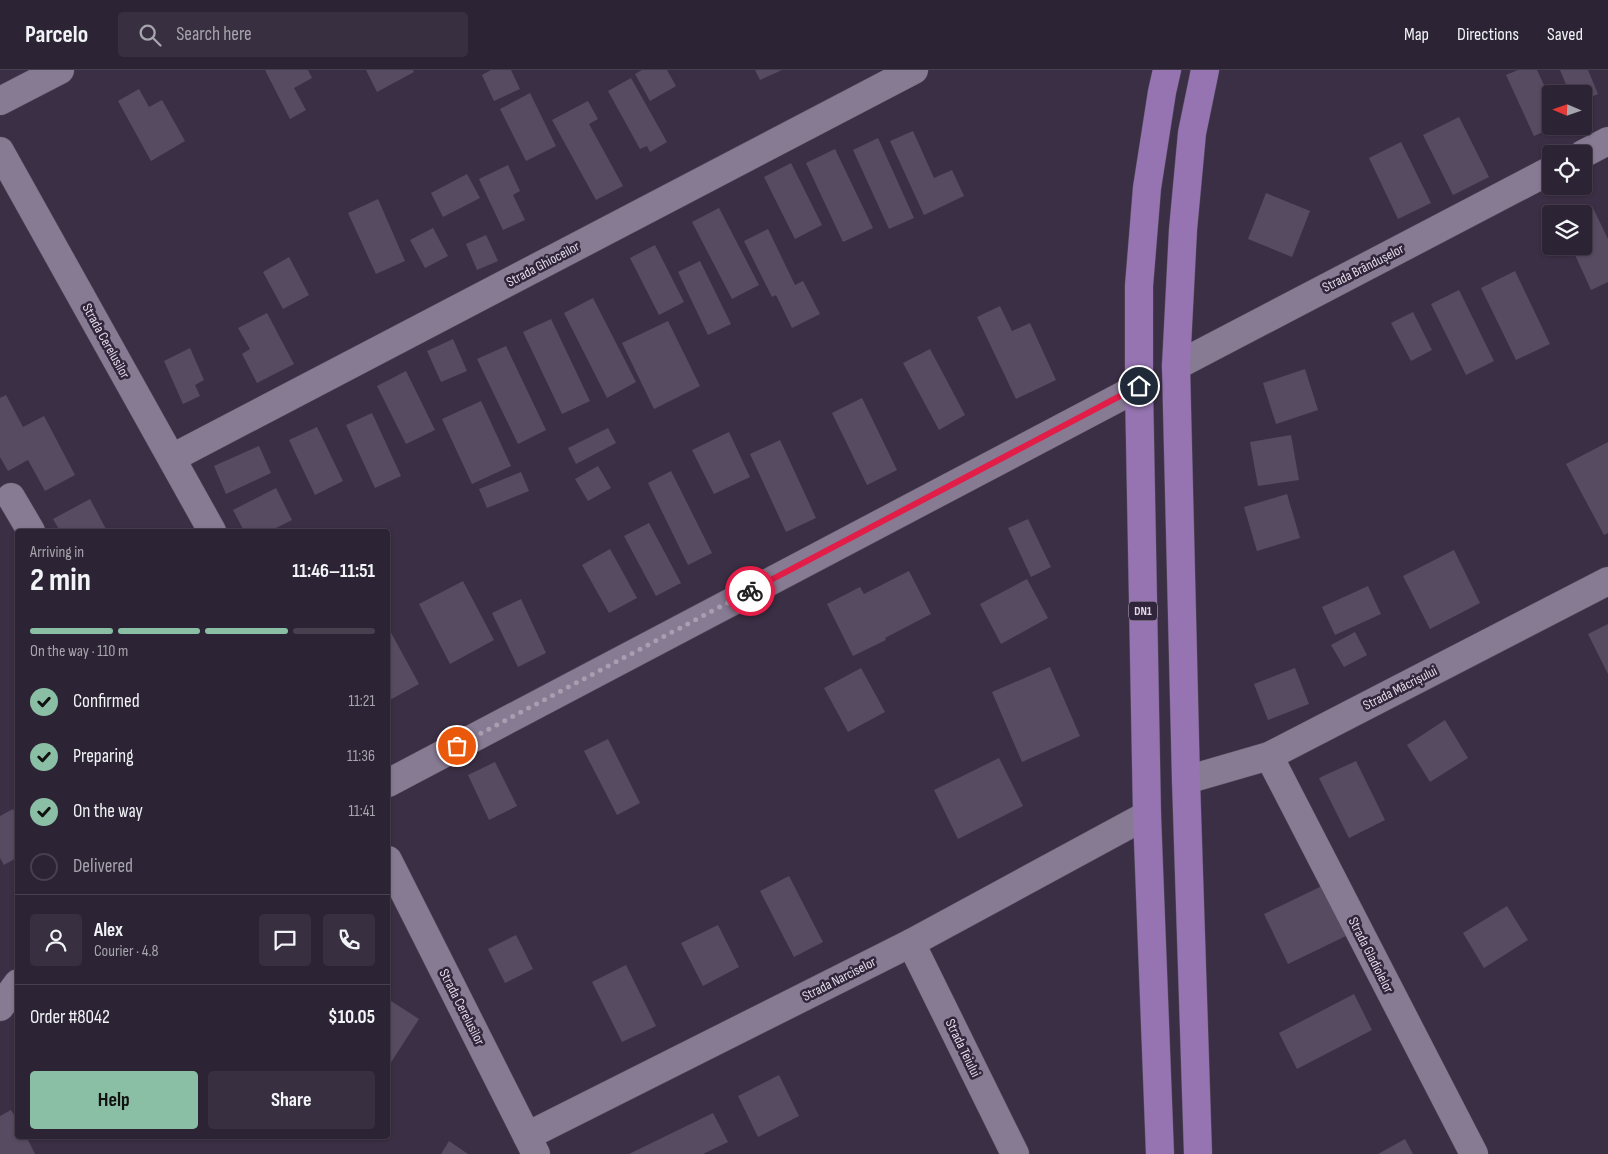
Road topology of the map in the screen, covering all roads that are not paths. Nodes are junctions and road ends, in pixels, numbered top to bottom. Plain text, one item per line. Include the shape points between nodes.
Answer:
1 (60, 70) edge
2 (914, 70) edge
3 (1167, 70) edge
4 (1205, 70) edge
5 (0, 101) edge
6 (1608, 141) edge
7 (1592, 149) edge
8 (0, 151) edge
9 (1542, 175) edge
10 (1176, 366) junction
11 (1139, 386) junction
12 (172, 458) junction
13 (11, 497) dead end
14 (30, 529) edge
15 (211, 529) edge
16 (1608, 581) edge
17 (1269, 756) junction
18 (1186, 780) junction
19 (390, 782) edge
20 (1147, 815) junction
21 (390, 864) edge
22 (911, 943) junction
23 (15, 987) edge
24 (0, 1007) edge
25 (532, 1145) edge
26 (1015, 1154) edge
27 (1160, 1154) edge
28 (1198, 1154) edge
29 (1474, 1154) edge

1 - 5 street
2 - 12 street, Strada Ghioceilor
3 - 11 highway, DN1 via 1146,208 1139,286
4 - 10 highway via 1192,133 1184,210
6 - 7 street
8 - 12 street, Strada Cerelusilor
9 - 10 street, Strada Brândușelor
10 - 18 highway
11 - 19 street
11 - 20 highway, DN1
12 - 15 street, Strada Cerelusilor
13 - 14 street
16 - 17 street, Strada Măcrișului
17 - 18 street, Strada Măcrișului
17 - 29 street, Strada Gladiolelor
18 - 28 highway
20 - 22 street, Strada Narciselor
20 - 27 highway, DN1
21 - 25 street, Strada Cerelusilor
22 - 25 street, Strada Narciselor
22 - 26 street, Strada Teiului
23 - 24 street

